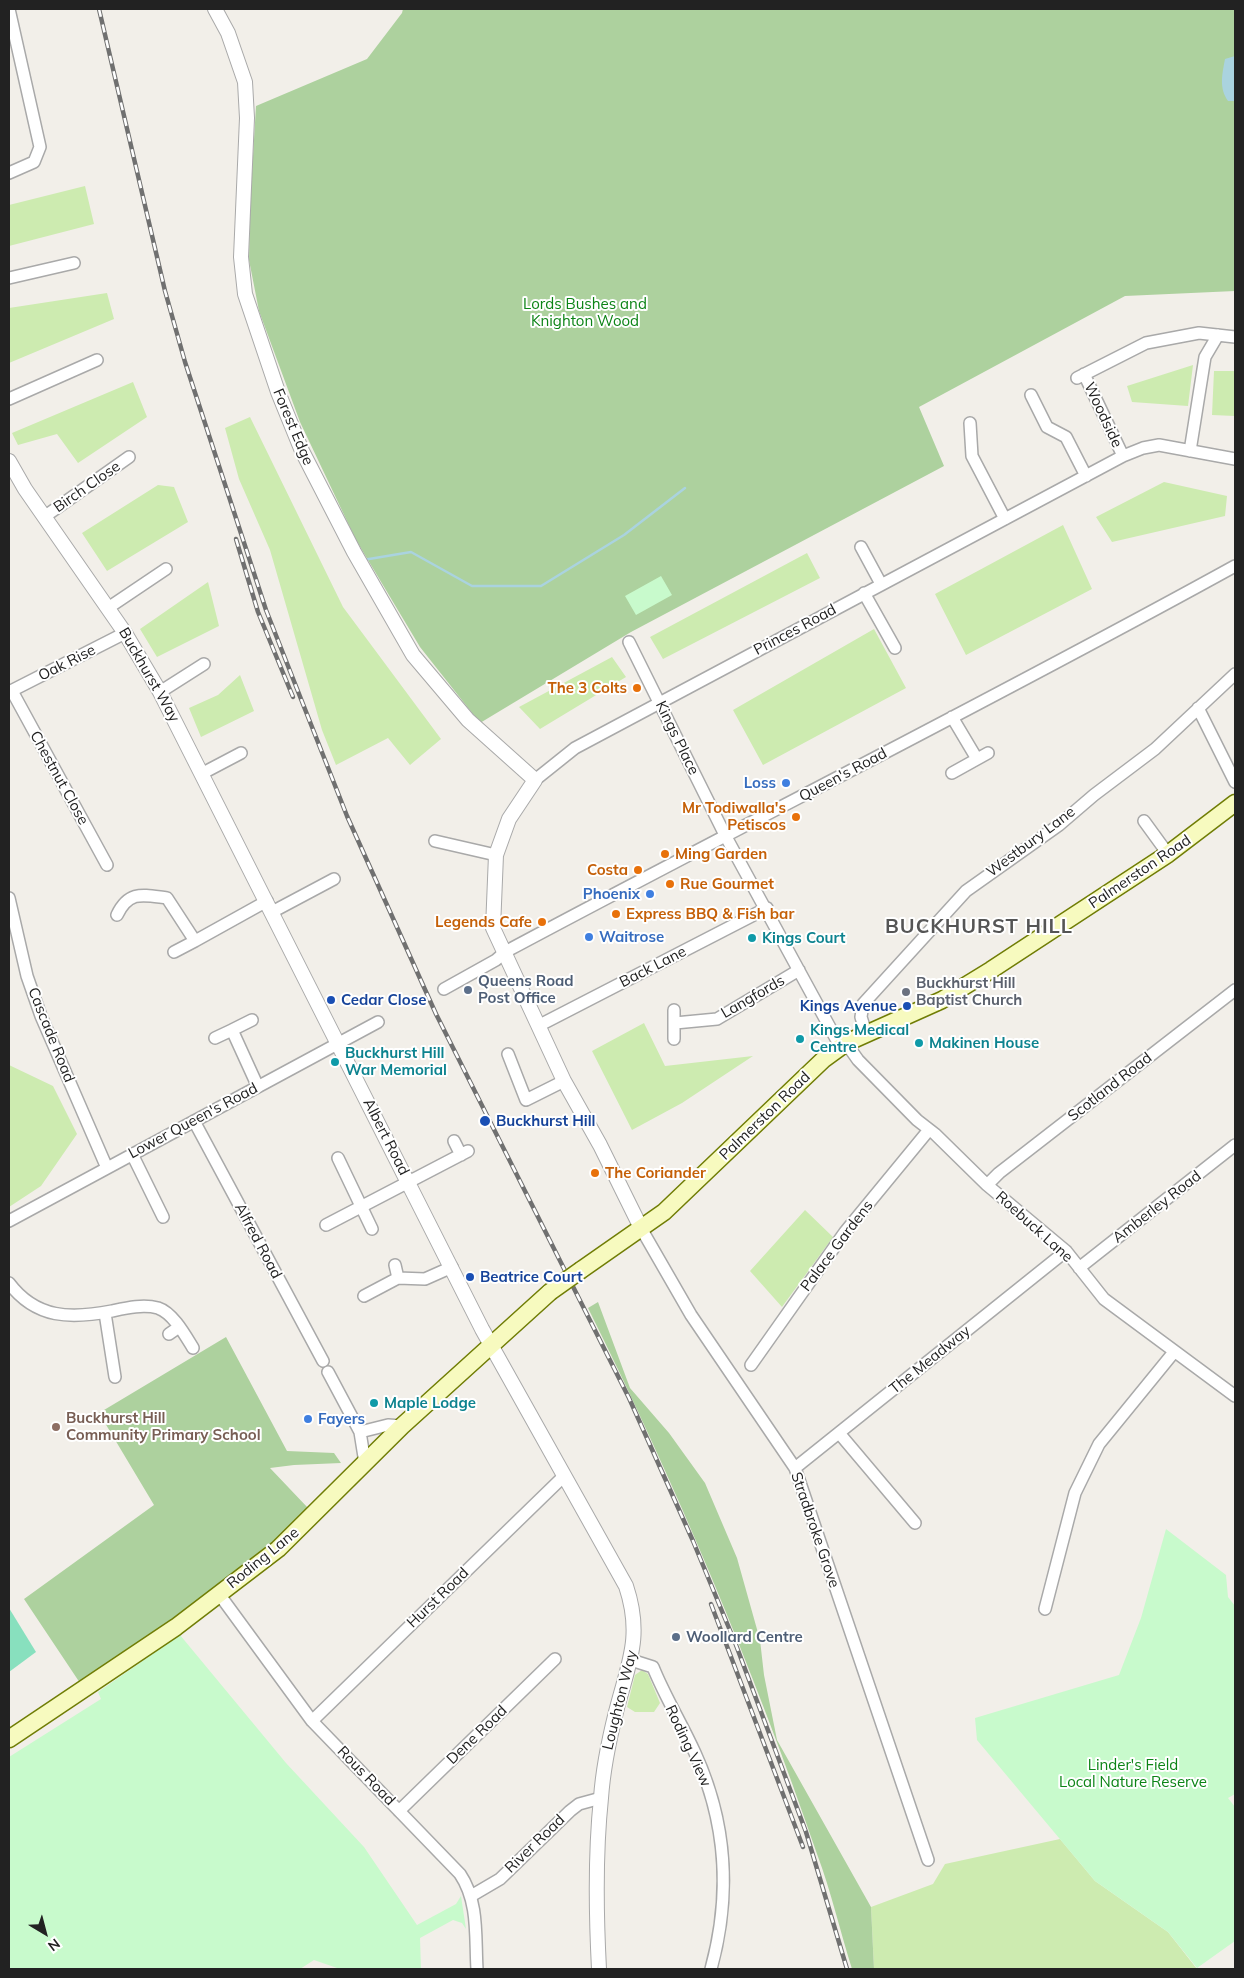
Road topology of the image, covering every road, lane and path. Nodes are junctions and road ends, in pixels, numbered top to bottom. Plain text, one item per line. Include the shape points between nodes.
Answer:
1 (9, 9) edge
2 (215, 9) edge
3 (9, 174) edge
4 (74, 263) dead end
5 (9, 278) edge
6 (1218, 335) junction
7 (1235, 336) edge
8 (97, 360) dead end
9 (1031, 395) dead end
10 (9, 399) edge
11 (970, 423) dead end
12 (1190, 451) junction
13 (1123, 456) junction
14 (129, 457) dead end
15 (1235, 459) edge
16 (9, 461) edge
17 (1086, 476) junction
18 (44, 517) junction
19 (1005, 519) junction
20 (861, 547) dead end
21 (1235, 566) edge
22 (166, 569) dead end
23 (881, 584) junction
24 (864, 593) junction
25 (108, 608) junction
26 (125, 633) junction
27 (629, 642) dead end
28 (895, 648) dead end
29 (204, 664) dead end
30 (1235, 674) edge
31 (10, 692) edge
32 (160, 692) junction
33 (660, 702) junction
34 (1198, 708) junction
35 (952, 717) junction
36 (241, 753) dead end
37 (988, 753) dead end
38 (978, 759) junction
39 (203, 773) junction
40 (952, 773) dead end
41 (535, 780) junction
42 (1235, 782) edge
43 (1235, 803) edge
44 (1144, 821) dead end
45 (725, 835) junction
46 (436, 841) dead end
47 (1168, 854) junction
48 (496, 855) junction
49 (107, 865) dead end
50 (334, 878) dead end
51 (9, 898) edge
52 (270, 906) junction
53 (767, 908) junction
54 (117, 915) dead end
55 (195, 941) junction
56 (174, 952) dead end
57 (505, 952) junction
58 (799, 970) junction
59 (448, 987) dead end
60 (1235, 990) edge
61 (674, 1010) dead end
62 (252, 1020) dead end
63 (378, 1022) dead end
64 (675, 1022) junction
65 (538, 1026) junction
66 (232, 1030) junction
67 (866, 1033) junction
68 (215, 1038) dead end
69 (674, 1039) dead end
70 (339, 1043) junction
71 (843, 1045) junction
72 (508, 1054) dead end
73 (564, 1080) junction
74 (258, 1086) junction
75 (194, 1121) junction
76 (928, 1131) junction
77 (454, 1141) dead end
78 (1235, 1145) edge
79 (132, 1154) junction
80 (338, 1158) dead end
81 (107, 1168) junction
82 (409, 1182) junction
83 (987, 1185) junction
84 (363, 1206) junction
85 (163, 1217) dead end
86 (9, 1220) edge
87 (326, 1225) dead end
88 (372, 1229) dead end
89 (642, 1230) junction
90 (1066, 1251) junction
91 (395, 1265) dead end
92 (452, 1267) junction
93 (1079, 1268) junction
94 (398, 1278) junction
95 (9, 1283) edge
96 (364, 1296) dead end
97 (105, 1313) junction
98 (179, 1327) junction
99 (169, 1334) dead end
100 (492, 1346) junction
101 (193, 1348) dead end
102 (1174, 1352) junction
103 (323, 1361) dead end
104 (751, 1365) dead end
105 (328, 1372) dead end
106 (115, 1377) dead end
107 (1235, 1396) edge
108 (402, 1426) junction
109 (360, 1432) junction
110 (839, 1433) junction
111 (365, 1463) junction
112 (795, 1468) junction
113 (564, 1476) junction
114 (915, 1523) dead end
115 (219, 1594) junction
116 (1045, 1609) dead end
117 (554, 1659) dead end
118 (631, 1660) junction
119 (312, 1721) junction
120 (9, 1739) edge
121 (601, 1798) junction
122 (399, 1811) junction
123 (928, 1860) dead end
124 (472, 1896) junction
125 (477, 1969) edge
126 (599, 1969) edge
127 (711, 1969) edge

1 - 3 street via 40,147 34,162
2 - 41 street, Forest Edge via 228,33 245,82 247,118 240,257 246,294 262,349 302,451 354,552 413,655 468,720
4 - 5 street
6 - 7 street, Woodside
6 - 12 street via 1205,357
6 - 13 street, Woodside via 1198,333 1146,343 1080,376
8 - 10 street
9 - 17 street via 1048,427 1066,437
11 - 19 street via 972,456
12 - 13 street, Princes Road via 1159,445
12 - 15 street, Princes Road
13 - 17 street, Princes Road
14 - 18 street, Birch Close
16 - 18 street, Buckhurst Way
17 - 19 street, Princes Road
18 - 25 street, Buckhurst Way
19 - 23 street, Princes Road
20 - 23 street
21 - 35 street, Queen's Road
22 - 25 street
23 - 24 street, Princes Road
24 - 28 street
24 - 33 street, Princes Road
25 - 26 street, Buckhurst Way
26 - 31 street, Oak Rise
26 - 32 street, Buckhurst Way
27 - 33 street, Kings Place
29 - 32 street
30 - 34 street, Westbury Lane
31 - 49 street, Chestnut Close
32 - 39 street, Buckhurst Way
33 - 41 street, Princes Road via 575,748
33 - 45 street, Kings Place
34 - 42 street
34 - 67 street, Westbury Lane via 1155,749 1059,826 966,891 863,1004 861,1017
35 - 38 street
35 - 45 street, Queen's Road
36 - 39 street
37 - 38 street
38 - 40 street
39 - 52 street, Buckhurst Way
41 - 48 street, Princes Road via 509,819
43 - 47 main road, Palmerston Road
44 - 47 street
45 - 53 street
45 - 57 street, Queen's Road
46 - 48 street
47 - 67 main road, Palmerston Road via 942,1000
48 - 57 street, Princes Road via 493,928
50 - 52 street
51 - 81 street, Cascade Road via 40,1016
52 - 55 street
52 - 70 street, Albert Road
53 - 58 street
53 - 65 street, Back Lane
54 - 55 street via 123,902 137,895 167,898
55 - 56 street
57 - 59 street, Queen's Road
57 - 65 street, Princes Road
58 - 64 street, Langfords via 717,1019
58 - 71 street
60 - 83 street, Scotland Road
61 - 64 street
62 - 66 street
63 - 70 street, Lower Queen's Road
64 - 69 street
65 - 73 street, Princes Road
66 - 68 street
66 - 74 street
67 - 71 main road, Palmerston Road
70 - 74 street, Lower Queen's Road
70 - 82 street, Albert Road
71 - 76 street, Roebuck Lane
71 - 89 main road, Palmerston Road via 824,1059
72 - 73 street via 526,1100
73 - 89 street, Princes Road
74 - 75 street, Lower Queen's Road
75 - 79 street, Lower Queen's Road
75 - 103 street, Alfred Road
76 - 83 street, Roebuck Lane via 935,1134
76 - 104 street, Palace Gardens via 846,1232
77 - 82 street via 464,1153
78 - 93 street, Amberley Road
79 - 81 street, Lower Queen's Road
79 - 85 street
80 - 84 street
81 - 86 street, Lower Queen's Road
82 - 84 street
82 - 92 street, Albert Road
83 - 90 street, Roebuck Lane
84 - 87 street
84 - 88 street
89 - 100 main road, Palmerston Road, bridge via 550,1292
89 - 112 street, Stradbroke Grove via 691,1315
90 - 93 street, Roebuck Lane
90 - 110 street, The Meadway
91 - 94 street
92 - 94 street via 426,1279
92 - 100 street, Albert Road
93 - 102 street, Roebuck Lane via 1104,1299
94 - 96 street
95 - 97 street via 20,1297 45,1312 78,1317
97 - 98 street via 133,1307 159,1308
97 - 106 street
98 - 99 street
98 - 101 street
100 - 108 main road, Roding Lane
100 - 113 street, Loughton Way
102 - 107 street, Roebuck Lane
102 - 116 street via 1099,1444 1075,1493
105 - 109 street
108 - 109 street
108 - 111 main road, Roding Lane
109 - 111 street
110 - 112 street, The Meadway
110 - 114 street
111 - 115 main road, Roding Lane via 278,1549
112 - 123 street, Stradbroke Grove
113 - 118 street, Loughton Way via 626,1586 634,1609 635,1640
113 - 119 street, Hurst Road
115 - 119 street, Rous Road
115 - 120 main road, Roding Lane via 145,1649
117 - 122 street, Dene Road
118 - 121 street, Loughton Way via 611,1735
118 - 127 street, Roding View via 653,1667 694,1752 715,1811 725,1879 720,1931
119 - 122 street, Rous Road
121 - 124 street, River Road via 570,1810 500,1878
121 - 126 street, Loughton Way via 595,1894
122 - 124 street, Rous Road via 460,1874
124 - 125 street, Rous Road

